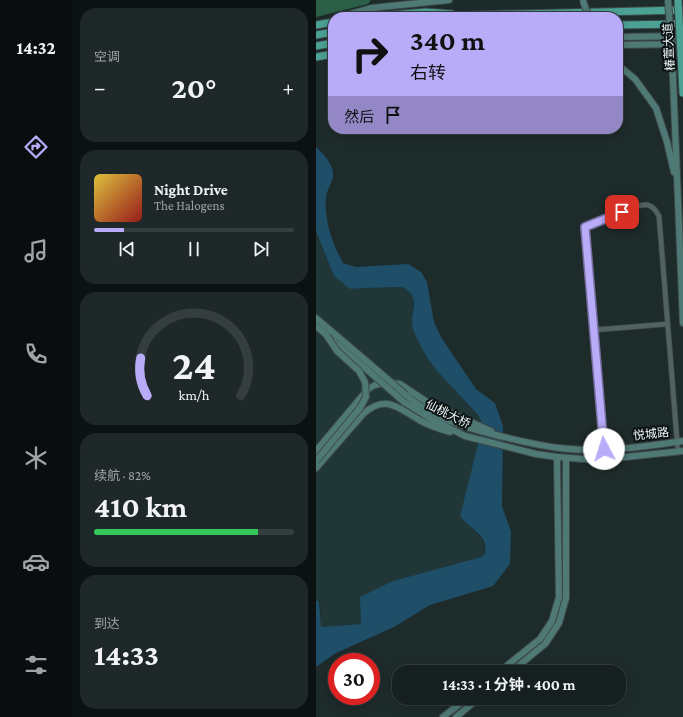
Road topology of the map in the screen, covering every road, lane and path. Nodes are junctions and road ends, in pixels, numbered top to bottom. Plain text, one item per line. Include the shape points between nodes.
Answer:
1 (449, 0) edge
2 (583, 0) edge
3 (668, 0) edge
4 (678, 0) edge
5 (683, 10) edge
6 (358, 12) edge
7 (587, 12) edge
8 (599, 12) edge
9 (328, 20) edge
10 (328, 23) edge
11 (316, 24) edge
12 (683, 24) edge
13 (623, 25) edge
14 (328, 33) edge
15 (316, 35) edge
16 (683, 36) edge
17 (623, 37) edge
18 (328, 44) edge
19 (623, 44) edge
20 (683, 44) edge
21 (316, 46) edge
22 (328, 55) edge
23 (316, 58) edge
24 (623, 69) edge
25 (683, 93) edge
26 (677, 187) junction
27 (316, 318) edge
28 (683, 323) edge
29 (667, 324) junction
30 (316, 326) edge
31 (594, 330) junction
32 (327, 336) junction
33 (465, 436) junction
34 (509, 438) junction
35 (680, 442) edge
36 (604, 449) junction
37 (597, 450) joint
38 (316, 451) edge
39 (680, 452) edge
40 (557, 457) junction
41 (566, 458) junction
42 (597, 460) joint
43 (316, 461) edge
44 (316, 468) edge
45 (508, 665) edge
46 (520, 665) edge
47 (458, 705) edge
48 (471, 705) edge
49 (443, 717) edge
50 (456, 717) edge

1 - 6 main road via 372,8
2 - 7 main road, bridge
3 - 26 main road, bridge
4 - 25 highway, 椿萱大道, bridge
5 - 8 highway
9 - 11 main road
10 - 11 highway
12 - 13 highway
14 - 15 highway
16 - 17 main road
18 - 21 highway
19 - 20 main road
22 - 23 highway
24 - 26 main road via 635,79 656,108
26 - 28 main road
27 - 34 main road, 仙桃大桥, bridge via 412,400 434,414 468,428
29 - 31 street
29 - 31 street via 659,216 652,207 640,205 585,227
29 - 35 street
30 - 32 main road, 仙桃大桥
31 - 36 street
32 - 33 main road, 仙桃大桥, bridge via 404,402 431,420
32 - 43 main road, bridge via 337,351 359,371 365,382 366,396 360,408
33 - 40 main road, 仙桃大桥
33 - 44 main road via 435,428 396,405 379,405 371,407 363,414
34 - 37 main road, 仙桃大桥 via 537,445
34 - 38 main road, bridge via 430,404 400,384 387,382 368,389
35 - 36 main road, 悦城路
35 - 39 street
36 - 37 main road, 悦城路
39 - 42 main road, 悦城路
40 - 41 main road, 仙桃大桥
40 - 45 main road via 559,597 552,621 540,639
41 - 42 main road, 仙桃大桥
41 - 46 main road via 566,598 559,623 545,644
47 - 49 main road
48 - 50 main road

